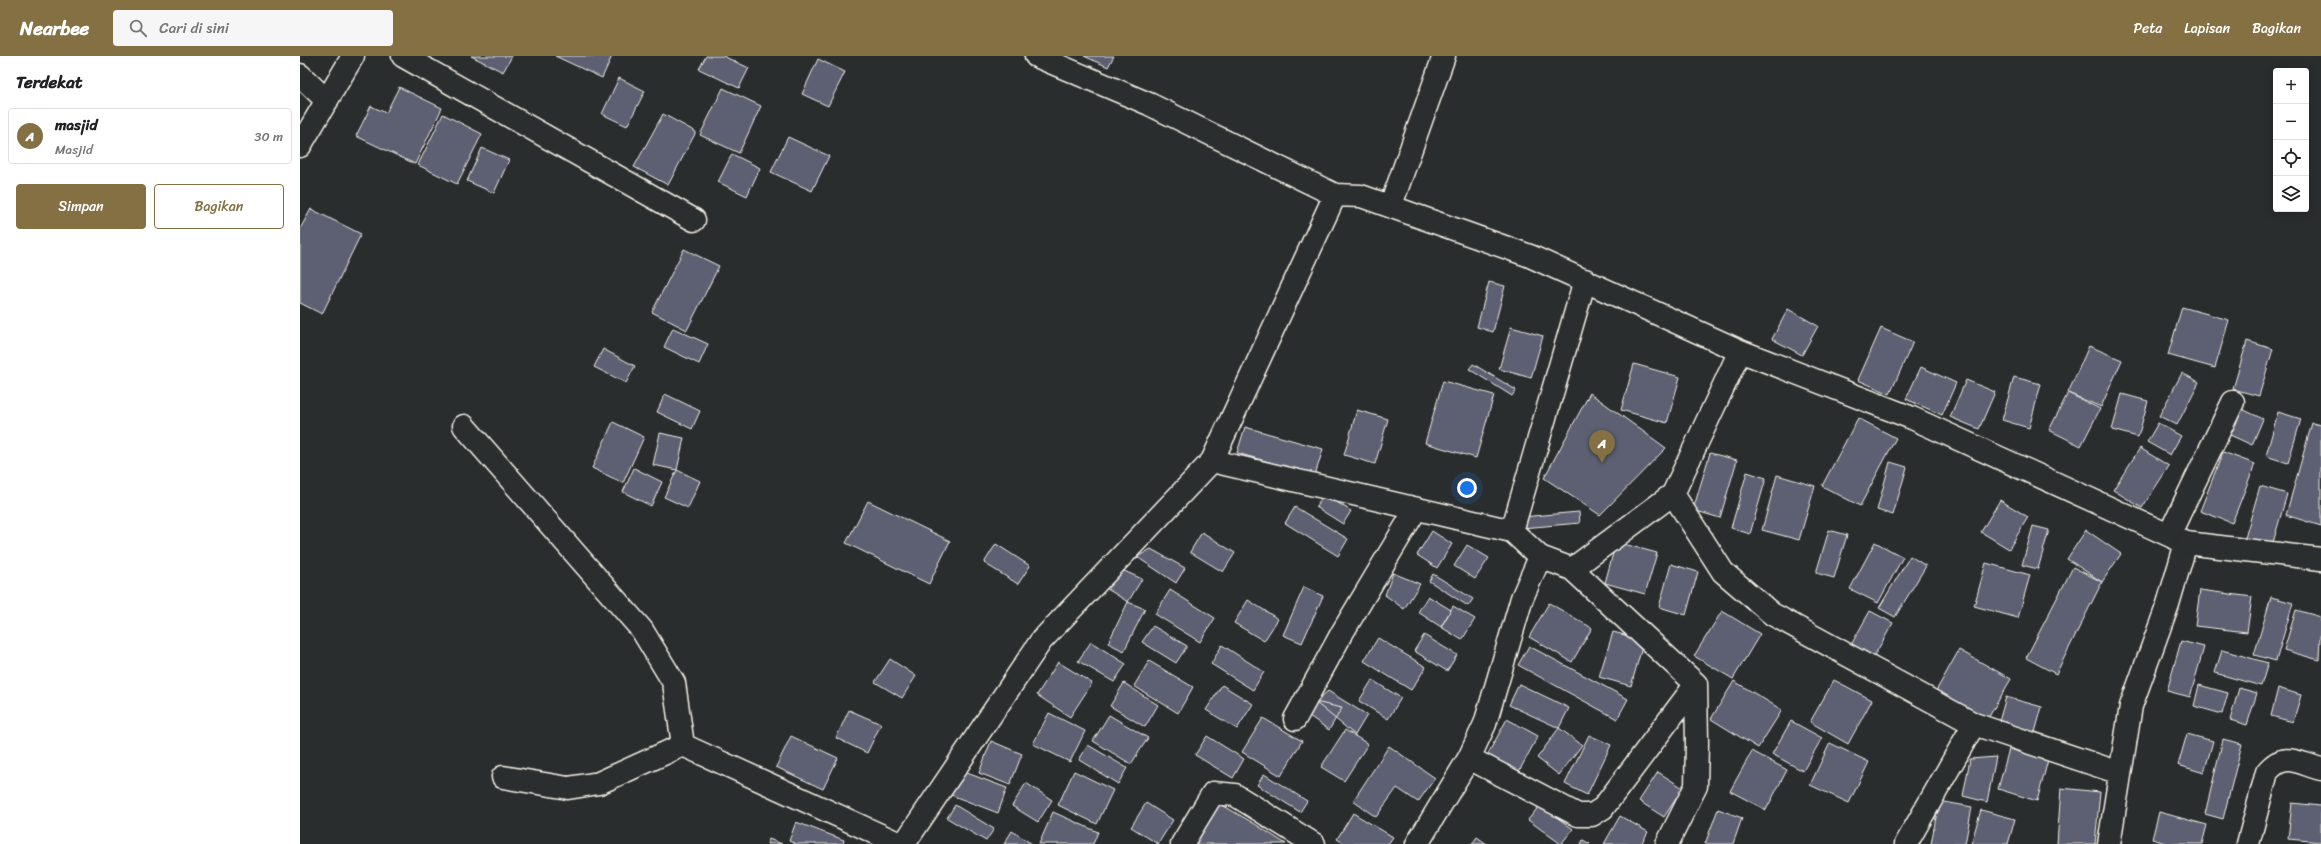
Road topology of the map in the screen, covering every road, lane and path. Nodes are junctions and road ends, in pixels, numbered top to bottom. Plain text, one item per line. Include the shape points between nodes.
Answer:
1 (353, 56) edge
2 (403, 56) edge
3 (1036, 56) edge
4 (1444, 56) edge
5 (300, 75) edge
6 (328, 101) junction
7 (300, 146) edge
8 (1335, 195) junction
9 (1391, 205) junction
10 (694, 220) dead end
11 (1585, 280) junction
12 (1740, 351) junction
13 (2233, 402) dead end
14 (464, 426) dead end
15 (1212, 461) junction
16 (1673, 494) junction
17 (1416, 509) junction
18 (1512, 531) junction
19 (2178, 539) junction
20 (1540, 557) junction
21 (2321, 559) edge
22 (1572, 569) junction
23 (1696, 684) junction
24 (1295, 719) dead end
25 (1974, 724) junction
26 (683, 745) junction
27 (1469, 758) junction
28 (2321, 769) edge
29 (2120, 773) junction
30 (503, 777) dead end
31 (900, 844) edge
32 (904, 844) edge
33 (1182, 844) edge
34 (1314, 844) edge
35 (1417, 844) edge
36 (1667, 844) edge
37 (1906, 844) edge
38 (2109, 844) edge
39 (2248, 844) edge

1 - 6 street
2 - 10 street
3 - 8 street via 1149,104
4 - 9 street
5 - 6 street
6 - 7 street
8 - 9 street via 1361,196
8 - 15 street
9 - 11 street via 1530,256
11 - 12 street
11 - 18 street
12 - 16 street
12 - 19 street via 1912,418
13 - 19 street
14 - 26 street via 642,630 674,683
15 - 17 street
15 - 32 street via 1042,641
16 - 22 street
16 - 25 street via 1722,572 1772,614
17 - 18 street
17 - 24 street via 1342,633
18 - 20 street
19 - 21 street
19 - 29 street via 2168,604 2131,706
20 - 22 street
20 - 27 street via 1522,598 1485,724
22 - 23 street
23 - 27 street via 1603,808 1592,815 1578,815
23 - 36 street via 1696,786
25 - 29 street
25 - 37 street
26 - 30 street via 600,783 568,788
26 - 31 street
27 - 35 street
28 - 39 street via 2286,759 2273,765 2267,772
29 - 38 street
33 - 34 street via 1213,793 1224,793 1235,795

